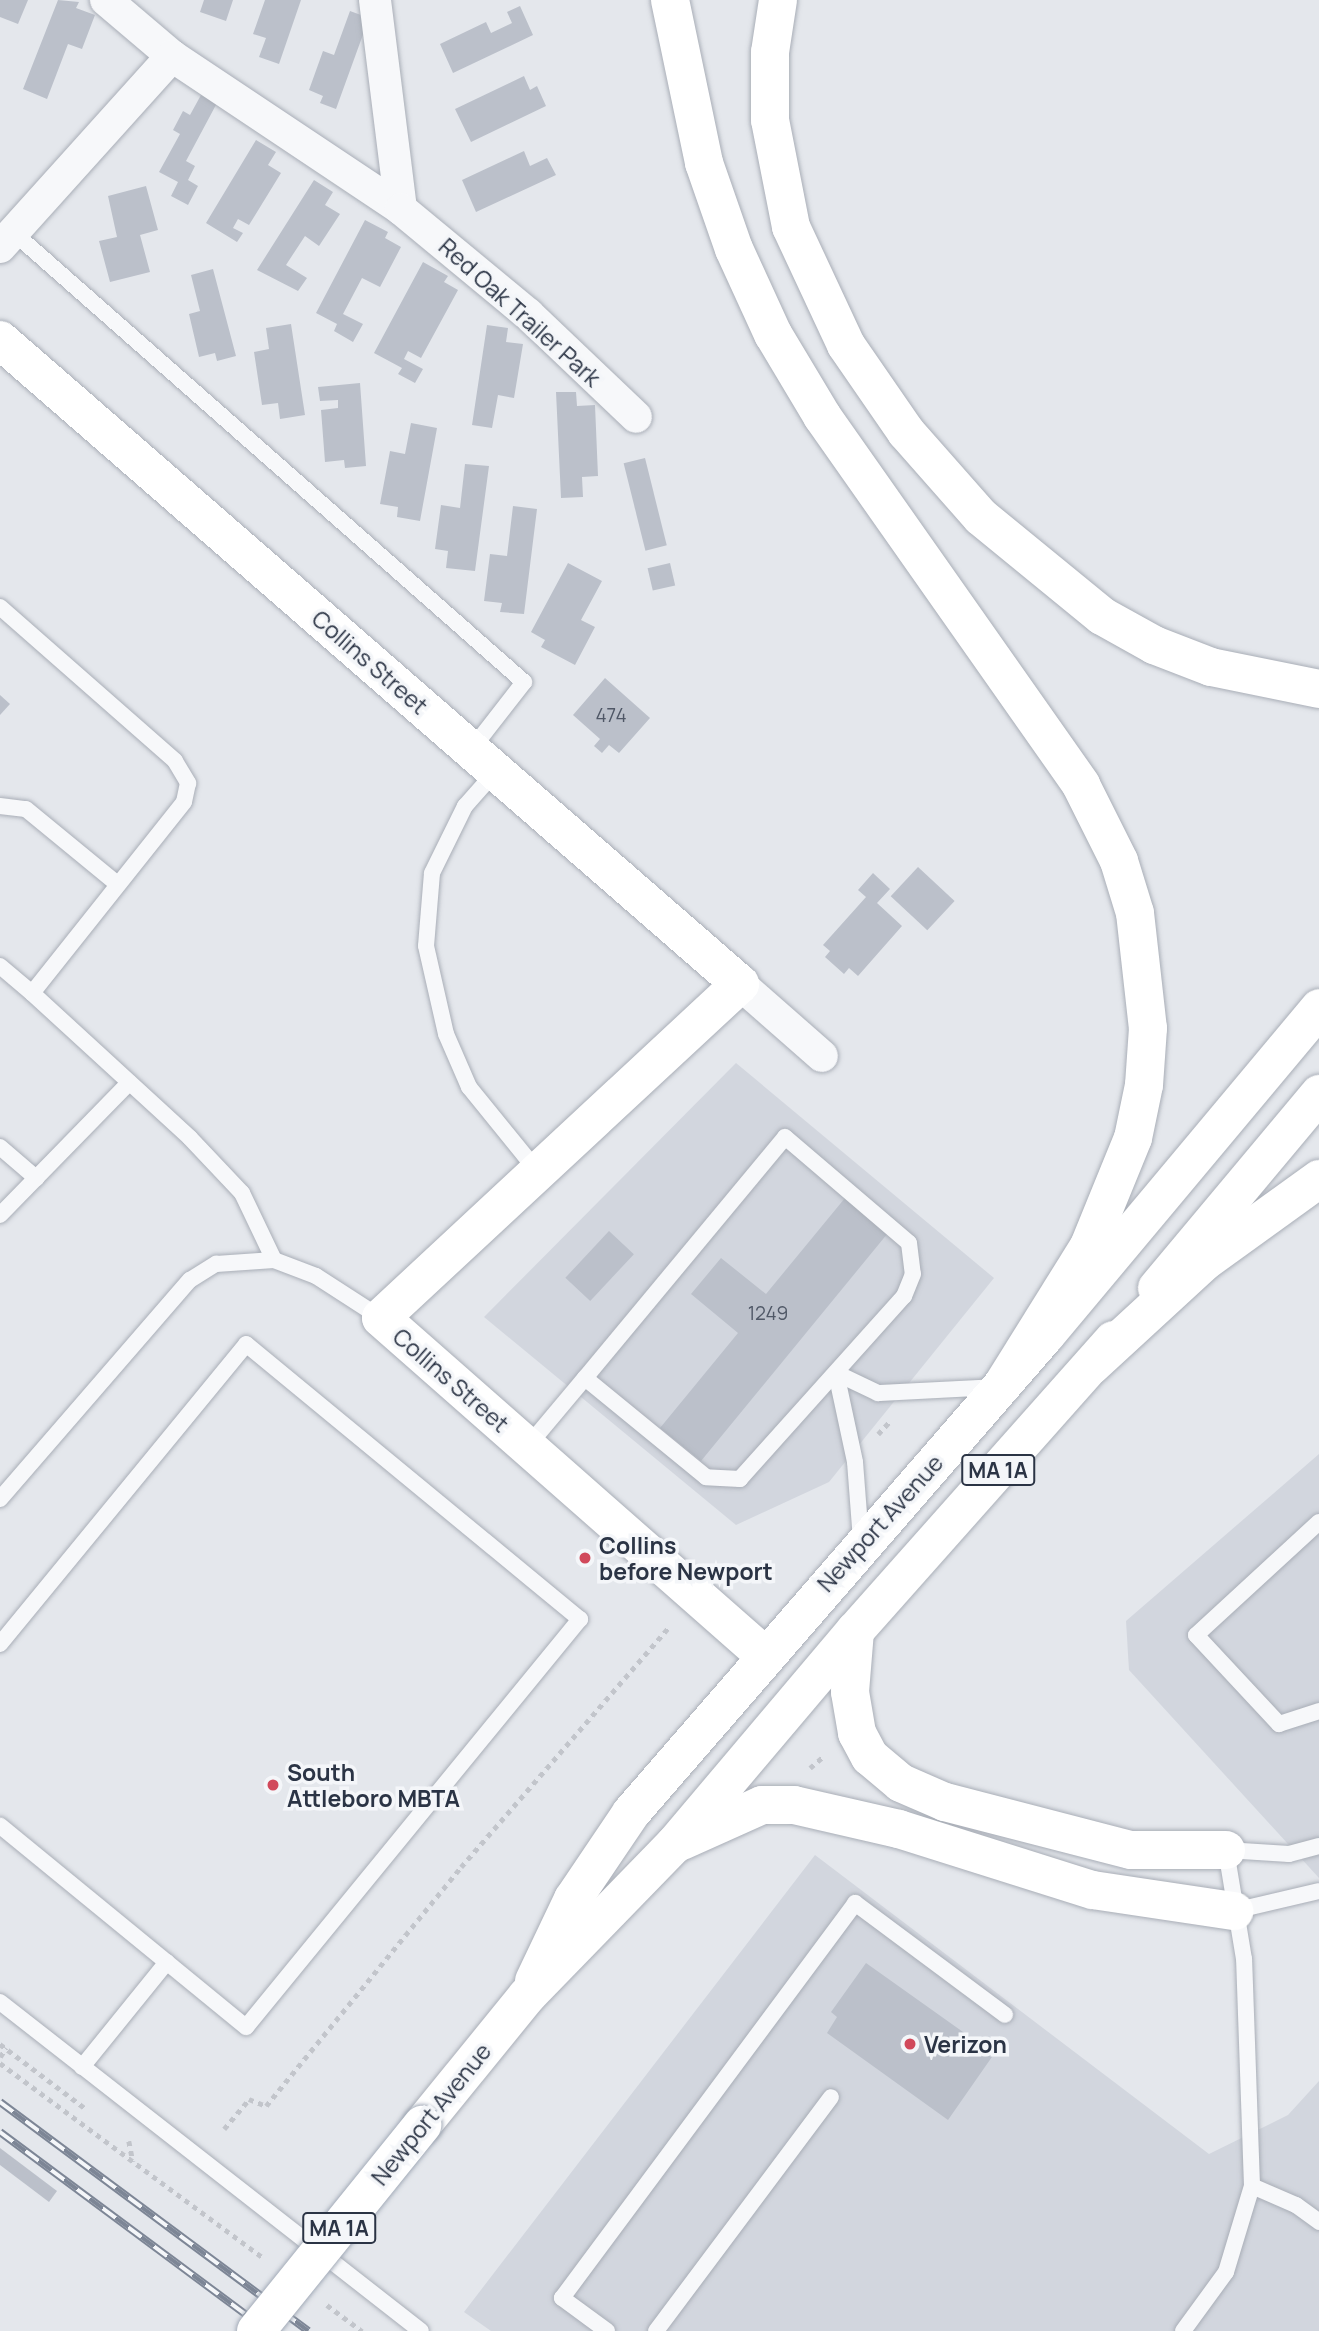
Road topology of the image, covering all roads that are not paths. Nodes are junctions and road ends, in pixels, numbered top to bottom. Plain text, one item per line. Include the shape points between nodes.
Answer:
1 (106, 0) edge
2 (376, 0) edge
3 (670, 0) edge
4 (778, 0) edge
5 (172, 56) junction
6 (401, 209) junction
7 (6, 239) edge
8 (0, 340) edge
9 (636, 417) dead end
10 (0, 607) edge
11 (1319, 689) edge
12 (483, 760) junction
13 (0, 806) edge
14 (116, 883) junction
15 (0, 967) edge
16 (740, 984) junction
17 (32, 993) junction
18 (1319, 1007) edge
19 (822, 1056) dead end
20 (128, 1083) junction
21 (1319, 1094) edge
22 (0, 1147) edge
23 (539, 1173) junction
24 (36, 1178) junction
25 (1319, 1179) edge
26 (0, 1215) edge
27 (274, 1260) junction
28 (381, 1318) junction
29 (1091, 1366) junction
30 (836, 1373) junction
31 (585, 1378) junction
32 (1002, 1386) junction
33 (527, 1447) junction
34 (0, 1499) edge
35 (1319, 1522) edge
36 (861, 1544) junction
37 (855, 1631) junction
38 (0, 1644) edge
39 (764, 1655) junction
40 (1319, 1711) edge
41 (0, 1826) edge
42 (674, 1845) junction
43 (1319, 1846) edge
44 (1226, 1850) junction
45 (1319, 1891) edge
46 (1234, 1911) junction
47 (167, 1962) junction
48 (527, 1996) junction
49 (0, 2002) edge
50 (1005, 2015) dead end
51 (82, 2067) junction
52 (831, 2097) dead end
53 (1252, 2186) junction
54 (1319, 2222) edge
55 (256, 2331) edge
56 (421, 2331) edge
57 (607, 2331) edge
58 (656, 2331) edge
59 (1184, 2331) edge

1 - 5 street, Red Oak Trailer Park
2 - 6 street
3 - 32 main road via 704,163 734,249 773,334 822,416 1081,785 1119,861 1135,913 1148,1028 1144,1085 1133,1138 1089,1246
4 - 11 main road via 770,52 770,120 791,227 846,345 906,432 981,517 1102,616 1154,645 1212,667
5 - 6 street, Red Oak Trailer Park
5 - 7 street
6 - 9 street, Red Oak Trailer Park via 528,314
7 - 12 lane via 524,682
8 - 12 main road, Collins Street
10 - 14 lane via 175,761 188,783 184,802
12 - 16 main road, Collins Street
12 - 23 lane via 432,873 426,946 446,1034 469,1087
13 - 14 lane via 26,809
14 - 17 lane
15 - 17 lane
16 - 19 street, Collins Street
16 - 23 main road, Collins Street
17 - 20 lane
18 - 32 main road, Newport Avenue / MA 1A
20 - 24 lane
20 - 27 lane via 242,1194
21 - 29 main road, Newport Avenue / MA 1A
22 - 24 lane
23 - 28 main road, Collins Street
24 - 26 lane
25 - 29 main road via 1204,1262
27 - 28 lane via 316,1276
27 - 34 lane via 216,1264 190,1280
28 - 33 main road, Collins Street
29 - 37 main road, Newport Avenue / MA 1A
30 - 31 lane via 747,1473 725,1481 706,1477 685,1463
30 - 31 lane via 904,1296 913,1261 898,1230 785,1138
30 - 32 lane via 878,1393
30 - 36 lane via 856,1471
31 - 33 lane
32 - 36 main road, Newport Avenue / MA 1A
33 - 39 main road, Collins Street
35 - 40 lane via 1196,1635 1279,1724
36 - 39 main road, Newport Avenue / MA 1A
37 - 42 main road, Newport Avenue / MA 1A
37 - 44 main road via 850,1692 857,1733 870,1757 901,1783 945,1802 1131,1850
38 - 47 lane via 246,1344 580,1619 246,2027
39 - 48 main road, Newport Avenue / MA 1A via 605,1850 557,1928
41 - 47 lane
42 - 46 main road via 762,1805 794,1805 899,1829 1093,1890
42 - 48 main road, Newport Avenue / MA 1A
43 - 44 lane via 1289,1854
44 - 46 lane
45 - 46 lane
46 - 53 lane via 1244,1959
47 - 51 lane
48 - 55 main road, Newport Avenue / MA 1A, bridge
49 - 51 lane
50 - 57 lane via 855,1903 562,2298
51 - 56 lane
52 - 58 lane
53 - 54 lane via 1296,2205
53 - 59 lane via 1226,2272

